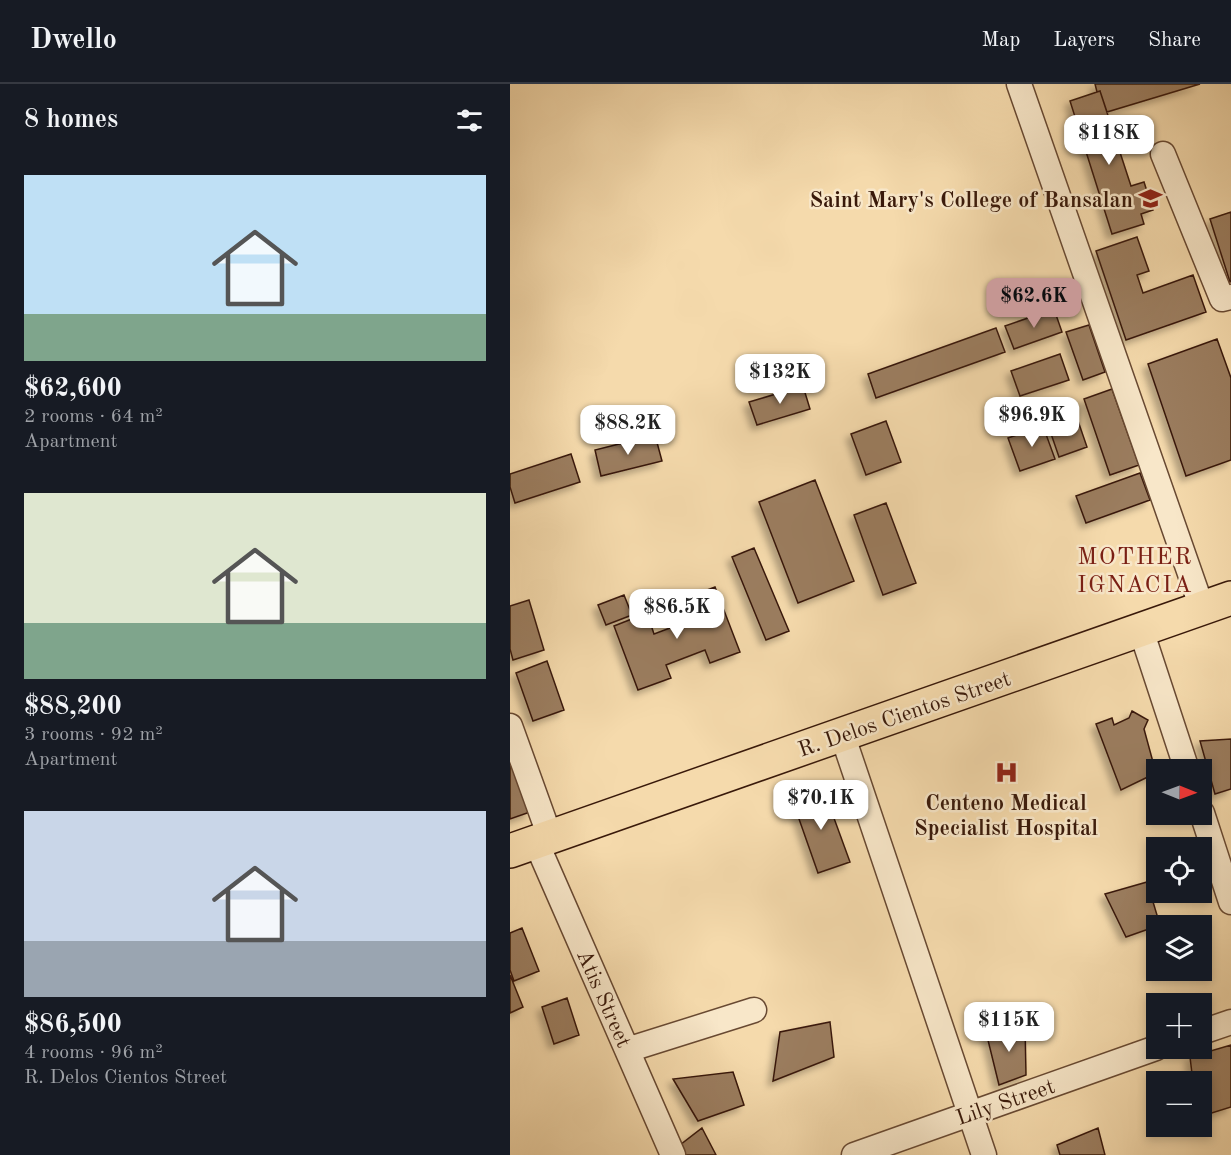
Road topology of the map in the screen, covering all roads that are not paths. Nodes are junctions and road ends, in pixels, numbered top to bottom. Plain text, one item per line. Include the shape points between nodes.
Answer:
1 (1019, 84) edge
2 (1163, 154) dead end
3 (1231, 297) edge
4 (1216, 603) edge
5 (1141, 630) junction
6 (510, 726) edge
7 (842, 735) junction
8 (1183, 759) edge
9 (1206, 825) edge
10 (532, 843) edge
11 (1231, 902) edge
12 (754, 1010) dead end
13 (1231, 1022) edge
14 (1212, 1029) edge
15 (627, 1050) junction
16 (1146, 1052) edge
17 (970, 1114) junction
18 (673, 1155) edge
19 (854, 1155) edge
20 (984, 1155) edge

1 - 4 street
2 - 3 street via 1222,299
4 - 5 highway, R. Delos Cientos Street
5 - 7 highway, R. Delos Cientos Street
5 - 8 street
6 - 10 street, Atis Street
7 - 10 highway, R. Delos Cientos Street
7 - 17 street
9 - 11 street
10 - 15 street, Atis Street
12 - 15 street
13 - 14 street
15 - 18 street, Atis Street
16 - 17 street, Lily Street
17 - 19 street, Lily Street
17 - 20 street

